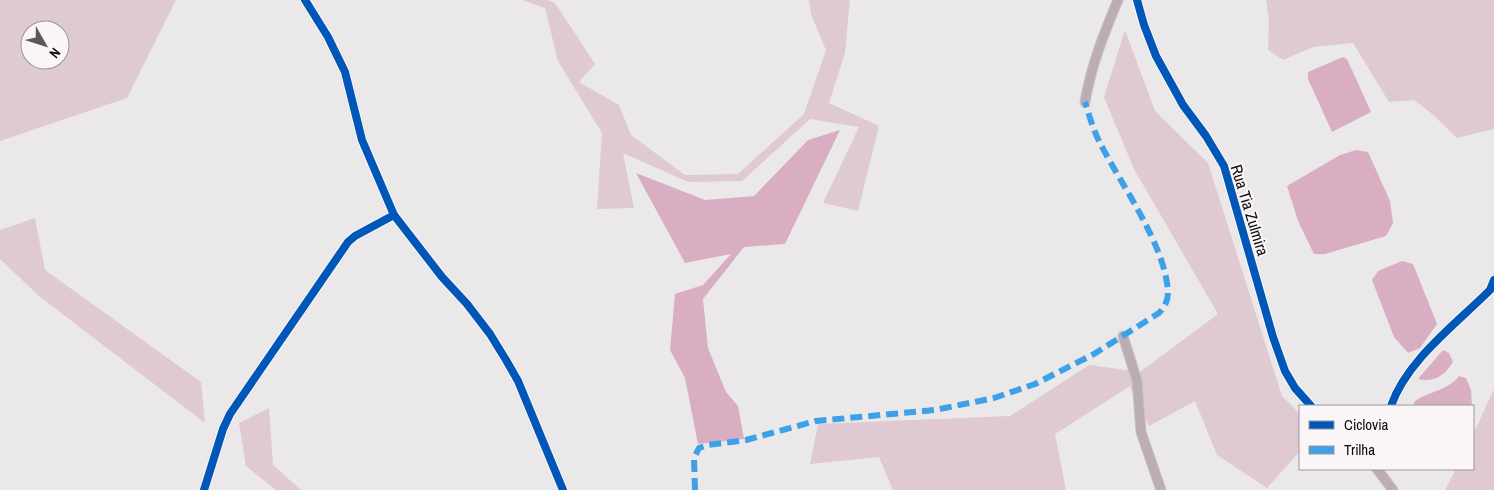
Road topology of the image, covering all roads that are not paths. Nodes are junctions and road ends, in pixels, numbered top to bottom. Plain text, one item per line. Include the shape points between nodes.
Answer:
1 (305, 0) edge
2 (1118, 0) edge
3 (1137, 0) edge
4 (1085, 102) dead end
5 (394, 215) junction
6 (1494, 280) edge
7 (1123, 336) dead end
8 (1310, 405) edge
9 (1391, 405) edge
10 (1378, 470) edge
11 (204, 490) edge
12 (563, 490) edge
13 (1161, 490) edge
14 (1392, 490) edge

1 - 5 street via 345,72 362,140
2 - 4 street via 1100,42
3 - 8 street, Rua Tia Zulmira via 1156,56 1183,105 1224,166 1282,362 1295,388
5 - 11 street via 348,242 289,327 230,414
5 - 12 street via 467,304 506,360 518,381
6 - 9 street via 1490,290 1413,367
7 - 13 street via 1137,380 1141,432
10 - 14 street

